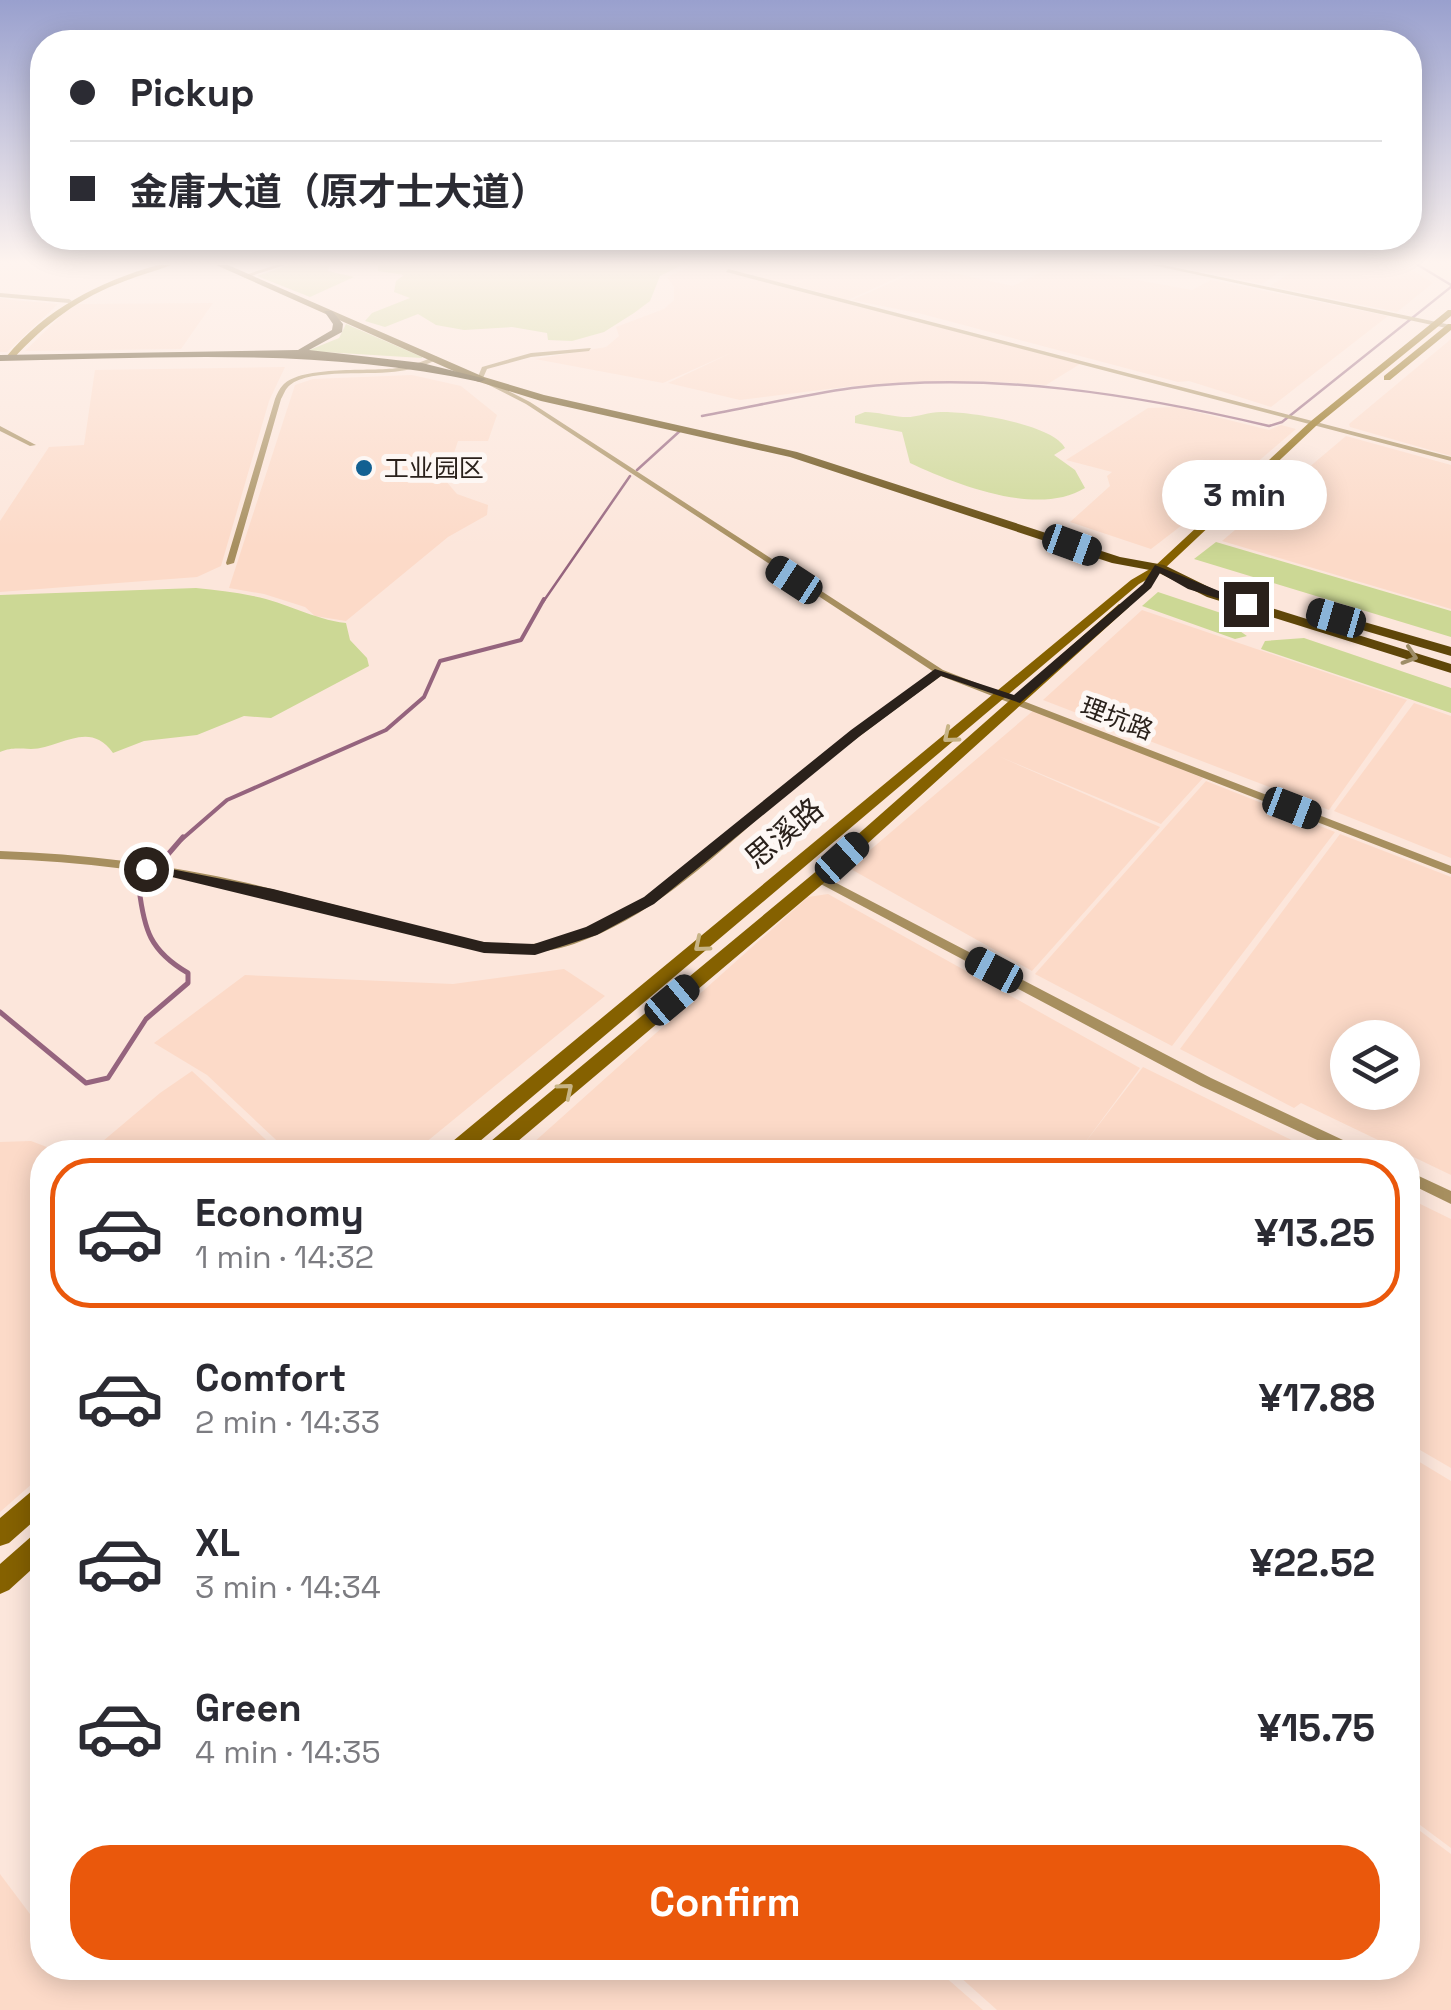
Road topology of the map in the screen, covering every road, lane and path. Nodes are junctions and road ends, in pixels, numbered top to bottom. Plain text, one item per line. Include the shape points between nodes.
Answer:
1 (3, 359) edge
2 (59, 359) edge
3 (295, 359) edge
4 (334, 359) edge
5 (434, 359) edge
6 (438, 359) edge
7 (514, 359) edge
8 (1067, 359) edge
9 (1395, 359) edge
10 (1408, 359) edge
11 (419, 367) junction
12 (480, 379) junction
13 (1321, 424) junction
14 (0, 428) edge
15 (32, 445) dead end
16 (1451, 459) edge
17 (230, 563) dead end
18 (1158, 568) junction
19 (1451, 652) edge
20 (1451, 669) edge
21 (940, 672) junction
22 (999, 695) junction
23 (1016, 700) junction
24 (0, 855) edge
25 (1451, 870) edge
26 (819, 878) junction
27 (468, 1140) edge
28 (506, 1140) edge
29 (1329, 1140) edge
30 (1420, 1183) edge
31 (1451, 1198) edge
32 (30, 1509) edge
33 (0, 1534) edge
34 (30, 1555) edge
35 (0, 1581) edge

1 - 2 highway
3 - 11 highway
4 - 11 highway
5 - 11 street
6 - 12 main road
7 - 12 street via 484,368
8 - 13 street
9 - 13 street, 思溪路
10 - 13 street, 思溪路
11 - 12 highway
11 - 17 street via 287,384
12 - 18 main road via 541,398 686,424
12 - 21 street, 理坑路 via 528,403
13 - 16 street
13 - 18 street, 思溪路 via 1180,556
14 - 15 street
18 - 19 main road
18 -> 20 main road via 1212,594
18 - 22 street, 思溪路
18 - 23 street, 思溪路 via 1147,586
21 - 22 street, 理坑路
21 - 24 street via 649,901 592,931 535,949 484,948 273,894 89,857
22 - 23 street, 理坑路
22 -> 27 street, 思溪路
23 - 25 street, 理坑路
23 - 26 street, 思溪路
28 -> 26 street, 思溪路
26 - 29 street
30 - 31 street
32 - 33 street
34 - 35 street

